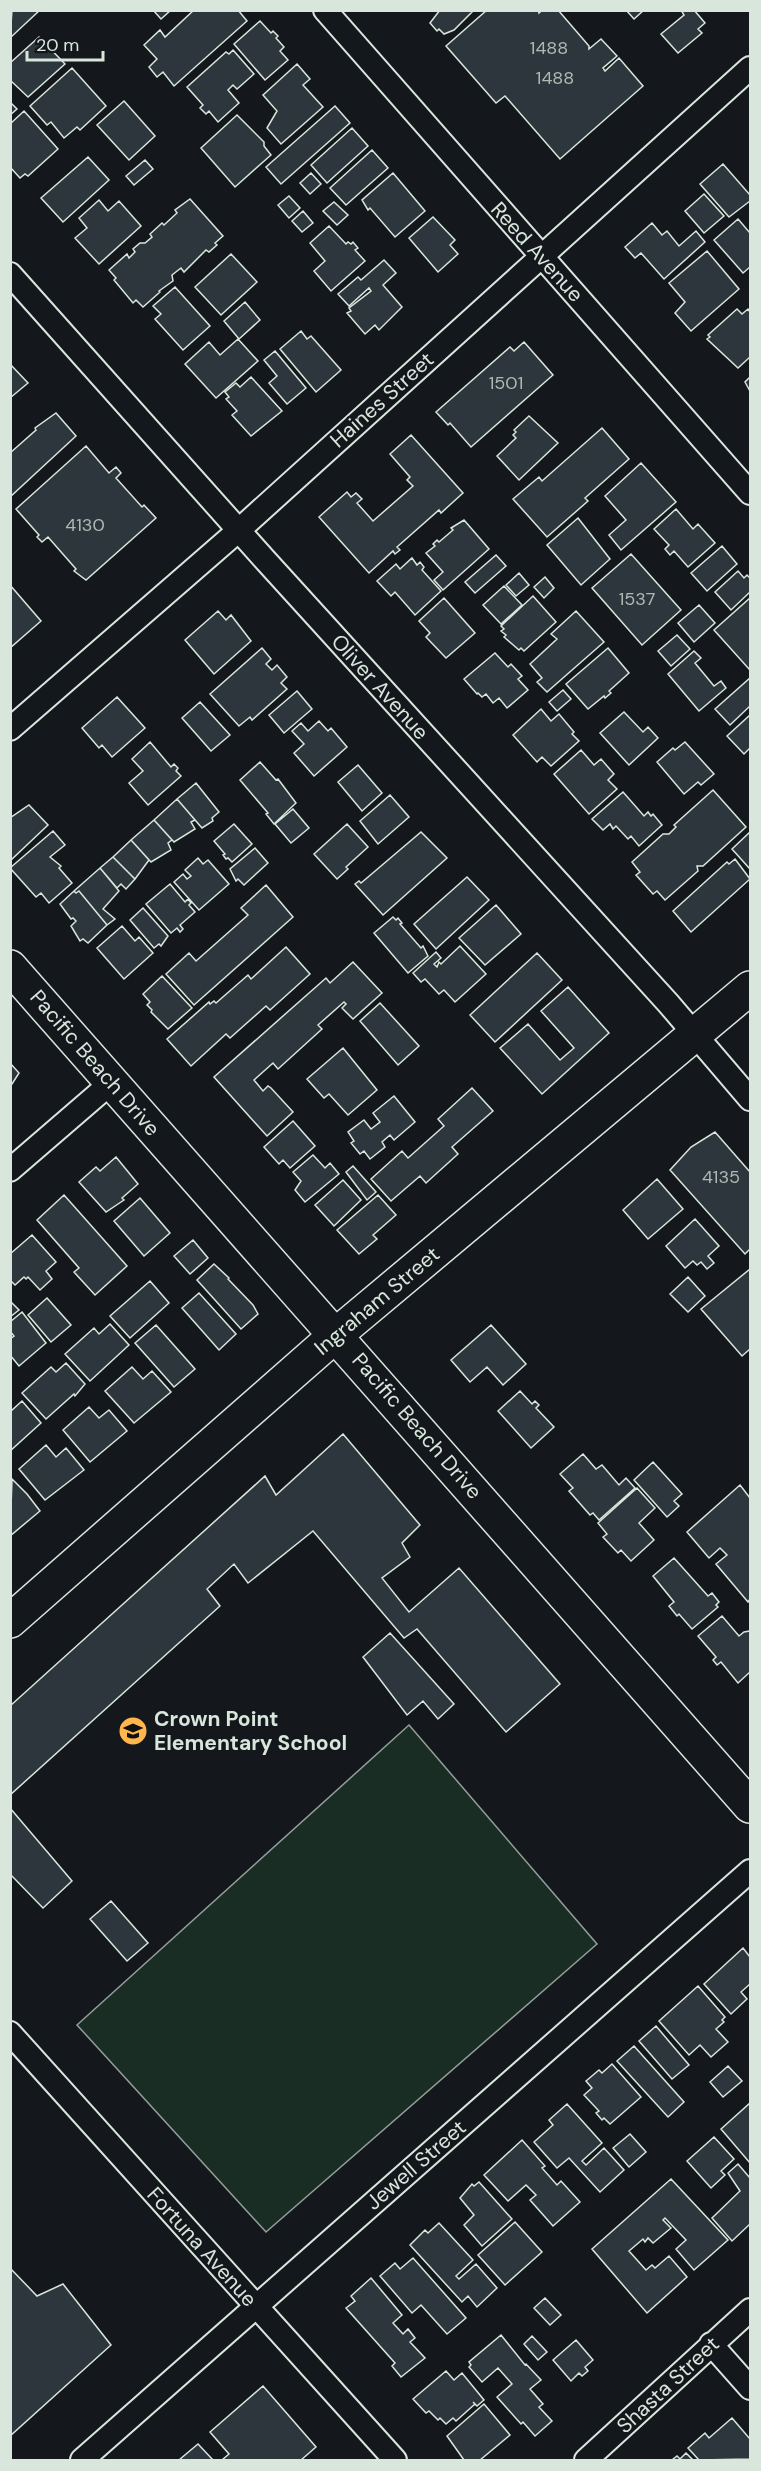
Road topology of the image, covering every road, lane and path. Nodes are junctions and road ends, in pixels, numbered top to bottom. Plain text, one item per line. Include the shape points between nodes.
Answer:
1 (325, 10) edge
2 (750, 68) edge
3 (542, 256) junction
4 (10, 274) edge
5 (750, 493) edge
6 (238, 530) junction
7 (10, 729) edge
8 (10, 967) edge
9 (750, 988) edge
10 (696, 1035) junction
11 (112, 1082) junction
12 (750, 1099) edge
13 (10, 1170) edge
14 (337, 1334) junction
15 (10, 1621) edge
16 (750, 1806) edge
17 (750, 1870) edge
18 (10, 2032) edge
19 (256, 2307) junction
20 (750, 2310) edge
21 (711, 2344) junction
22 (750, 2388) edge
23 (82, 2460) edge
24 (395, 2460) edge
25 (586, 2460) edge

1 - 3 street, Reed Avenue
2 - 3 street, Haines Street
3 - 5 street, Reed Avenue
3 - 6 street, Haines Street
4 - 6 street, Oliver Avenue
6 - 7 street, Haines Street
6 - 10 street, Oliver Avenue
8 - 11 street, Pacific Beach Drive
9 - 10 street, Ingraham Street
10 - 12 street, Oliver Avenue
10 - 14 street, Ingraham Street
11 - 13 street
11 - 14 street, Pacific Beach Drive
14 - 15 street, Ingraham Street
14 - 16 street, Pacific Beach Drive
17 - 19 street, Jewell Street
18 - 19 street, Fortuna Avenue
19 - 23 street, Jewell Street
19 - 24 street, Fortuna Avenue
20 - 21 street, Shasta Street
21 - 22 street
21 - 25 street, Shasta Street

